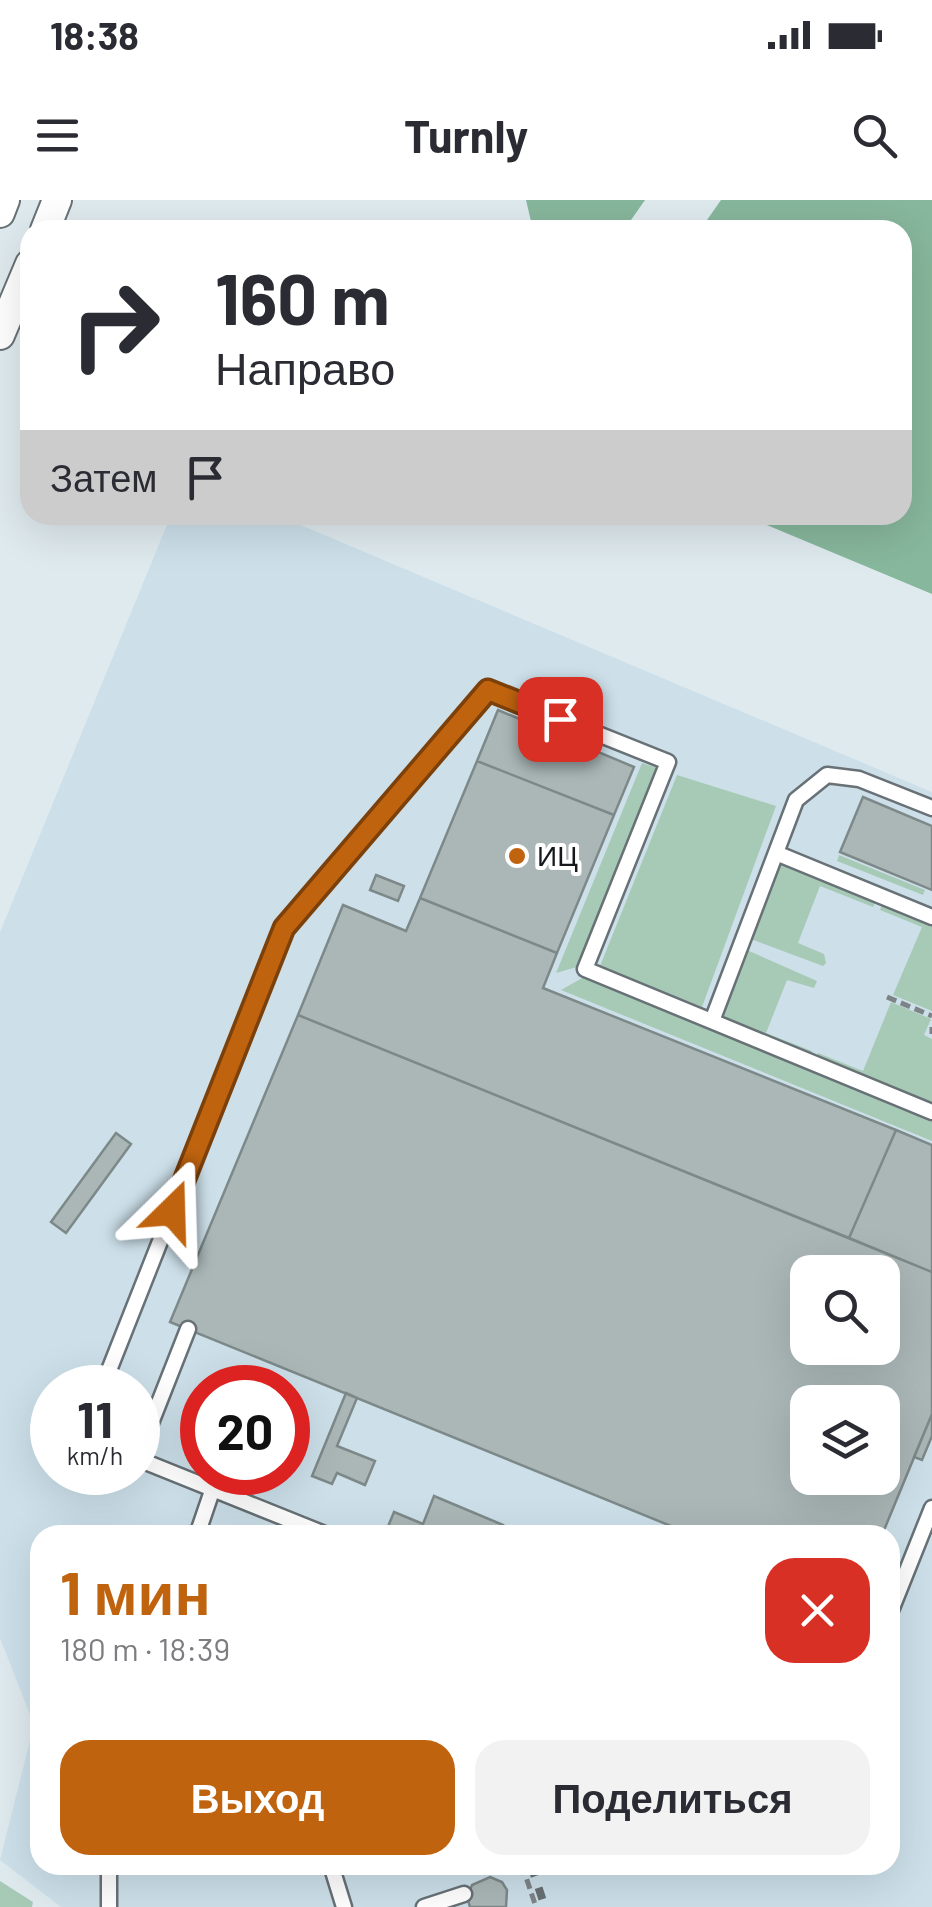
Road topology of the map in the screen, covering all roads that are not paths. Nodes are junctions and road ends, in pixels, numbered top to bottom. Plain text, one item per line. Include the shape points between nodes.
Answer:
1 (5, 200) edge
2 (0, 213) edge
3 (20, 288) edge
4 (0, 335) edge
5 (932, 808) edge
6 (776, 852) junction
7 (932, 916) edge
8 (712, 1022) junction
9 (932, 1112) edge
10 (188, 1329) dead end
11 (111, 1365) edge
12 (160, 1401) edge
13 (210, 1495) edge
14 (225, 1495) edge
15 (932, 1508) edge
16 (200, 1525) edge
17 (301, 1525) edge
18 (900, 1588) edge
19 (109, 1875) edge
20 (334, 1875) edge
21 (464, 1894) dead end
22 (110, 1907) edge
23 (344, 1907) edge
24 (424, 1907) edge

1 - 2 street
3 - 4 street
5 - 6 lane via 859,779 826,775 796,800
6 - 7 lane
6 - 8 lane
8 - 9 lane
8 - 11 lane via 584,969 668,762 488,690 284,928
10 - 12 lane
13 - 16 lane
14 - 17 lane
15 - 18 lane
19 - 22 lane
20 - 23 lane
21 - 24 lane

